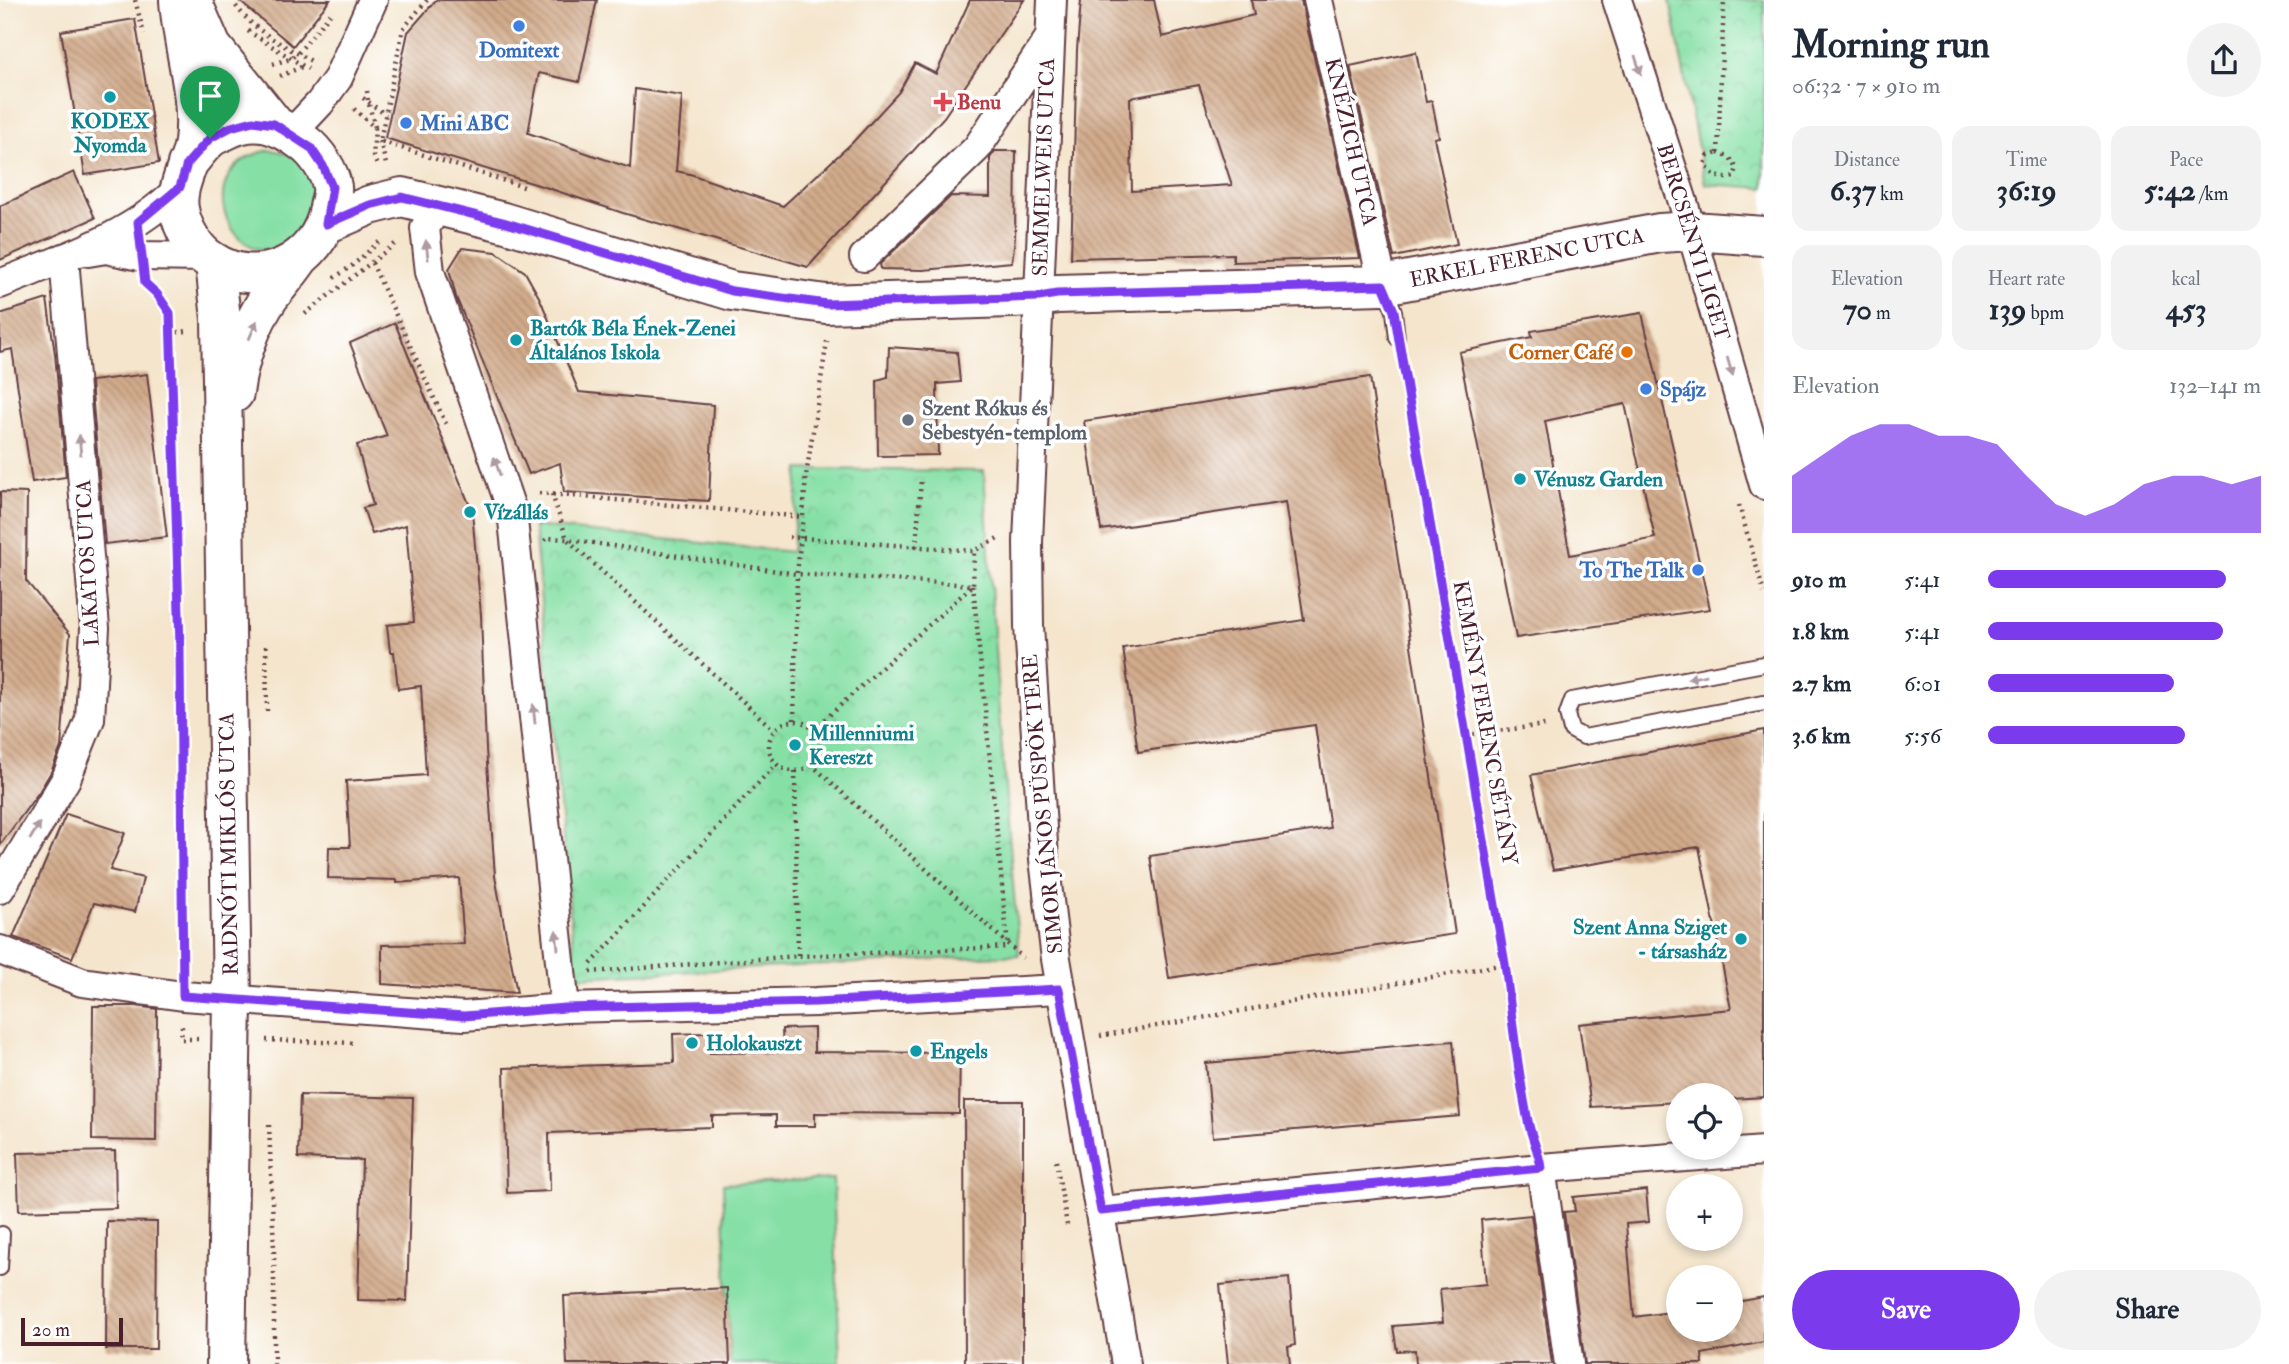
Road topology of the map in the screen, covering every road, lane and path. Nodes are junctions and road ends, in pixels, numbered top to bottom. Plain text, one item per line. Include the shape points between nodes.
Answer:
1 (179, 0) edge
2 (192, 0) edge
3 (231, 0) edge
4 (373, 0) edge
5 (427, 0) edge
6 (1052, 0) edge
7 (1318, 0) edge
8 (1617, 0) edge
9 (1724, 0) edge
10 (334, 10) dead end
11 (247, 30) dead end
12 (1050, 37) junction
13 (298, 53) junction
14 (330, 88) junction
15 (283, 129) junction
16 (1718, 153) junction
17 (184, 176) junction
18 (537, 191) dead end
19 (392, 198) junction
20 (437, 207) junction
21 (326, 224) junction
22 (1692, 231) junction
23 (1764, 236) edge
24 (140, 256) junction
25 (864, 257) dead end
26 (64, 258) junction
27 (210, 260) junction
28 (313, 271) junction
29 (0, 284) edge
30 (1383, 285) junction
31 (1039, 297) junction
32 (827, 304) junction
33 (297, 320) dead end
34 (1397, 338) joint
35 (450, 432) dead end
36 (921, 480) dead end
37 (1764, 485) edge
38 (223, 492) junction
39 (530, 493) dead end
40 (552, 494) junction
41 (803, 517) junction
42 (789, 537) dead end
43 (1000, 538) dead end
44 (567, 539) junction
45 (801, 539) junction
46 (544, 544) dead end
47 (916, 547) junction
48 (974, 551) junction
49 (797, 574) junction
50 (973, 585) junction
51 (265, 639) dead end
52 (1764, 664) edge
53 (1764, 703) edge
54 (267, 718) dead end
55 (794, 720) junction
56 (1569, 723) junction
57 (814, 729) junction
58 (774, 730) junction
59 (1466, 735) junction
60 (776, 764) junction
61 (811, 764) junction
62 (795, 771) junction
63 (0, 889) edge
64 (1008, 947) junction
65 (0, 950) edge
66 (1018, 955) dead end
67 (799, 956) junction
68 (1505, 964) junction
69 (1059, 989) junction
70 (183, 996) junction
71 (249, 1001) junction
72 (565, 1008) junction
73 (1092, 1037) dead end
74 (266, 1040) dead end
75 (269, 1124) dead end
76 (1764, 1152) edge
77 (1541, 1168) junction
78 (1101, 1211) junction
79 (2, 1234) dead end
80 (0, 1268) edge
81 (226, 1364) edge
82 (274, 1364) edge
83 (1126, 1364) edge
84 (1569, 1364) edge

1 - 17 street via 195,96 194,143
2 - 15 street via 212,47
3 - 13 path via 255,26
4 - 14 street
5 - 18 path via 403,29 380,141
6 - 12 street, SEMMELWEIS UTCA
7 - 30 street, KNÉZICH UTCA
8 -> 22 street, BERCSÉNYI LIGET
9 - 16 path
10 - 13 path
11 - 13 path via 290,59
12 - 25 street, SEMMELWEIS UTCA via 977,148
12 - 31 street, SEMMELWEIS UTCA
14 - 15 street via 320,103
14 - 19 path via 375,128 373,156
15 - 17 street via 253,121 231,127 210,138
15 - 21 street via 311,148 323,166 332,187
16 - 16 path via 1708,156 1705,164 1712,174 1734,177 1737,168 1730,158
17 - 26 street via 138,222
17 - 27 street via 178,208 188,236
19 - 20 street
19 - 21 street
19 - 28 path via 396,203 393,230 353,265
20 - 32 street via 503,222 732,291
72 -> 20 street via 512,511 430,272 425,228
21 - 28 street via 316,242
22 - 23 street, ERKEL FERENC UTCA
22 - 30 street, ERKEL FERENC UTCA via 1660,233
22 -> 37 street, BERCSÉNYI LIGET
24 - 26 street via 106,248
24 - 27 street
24 - 70 path via 145,283 170,313 180,647
26 - 29 street
63 -> 26 street, LAKATOS UTCA via 66,779 90,719 95,628
27 - 28 street via 240,274 281,268
27 - 38 street, RADNÓTI MIKLÓS UTCA via 221,319
38 -> 28 street, RADNÓTI MIKLÓS UTCA via 237,372 254,325 270,297
30 - 31 street, ERKEL FERENC UTCA
30 - 34 lane via 1394,311
31 - 32 street
31 - 69 street, SIMOR JÁNOS PÜSPÖK TERE via 1028,542 1029,626 1044,859
32 - 41 path via 829,331
33 - 35 path via 372,263
34 - 59 path, KEMÉNY FERENC SÉTÁNY
36 - 47 path
38 - 71 street, RADNÓTI MIKLÓS UTCA
39 - 40 path
40 - 41 path
40 - 44 path
41 - 45 path
42 - 45 path
43 - 48 path
44 - 46 path via 547,538
44 - 49 path
44 - 58 path
45 - 47 path
45 - 49 path
47 - 48 path
48 - 50 path
49 - 50 path
49 - 55 path
50 - 57 path
50 - 64 path
51 - 54 path
52 -> 56 lane via 1572,700
53 - 56 lane via 1584,737 1571,730
55 - 57 path
55 - 58 path
56 - 59 path
57 - 61 path via 820,744
58 - 60 path via 769,751
59 - 68 path, KEMÉNY FERENC SÉTÁNY
60 - 62 path
60 - 67 path via 584,972
61 - 62 path
61 - 64 path
62 - 67 path
64 - 66 path
64 - 67 path
65 - 70 street via 82,982
68 - 73 path
68 - 77 path, KEMÉNY FERENC SÉTÁNY via 1528,1125
69 - 72 street via 816,1002
69 - 78 street, SIMOR JÁNOS PÜSPÖK TERE
70 - 71 street
71 - 72 street via 464,1016
71 - 74 path
71 - 81 street, RADNÓTI MIKLÓS UTCA
75 - 82 path
76 - 77 street
77 - 78 street
77 - 84 street
78 - 83 street, SIMOR JÁNOS PÜSPÖK TERE
79 - 80 lane

